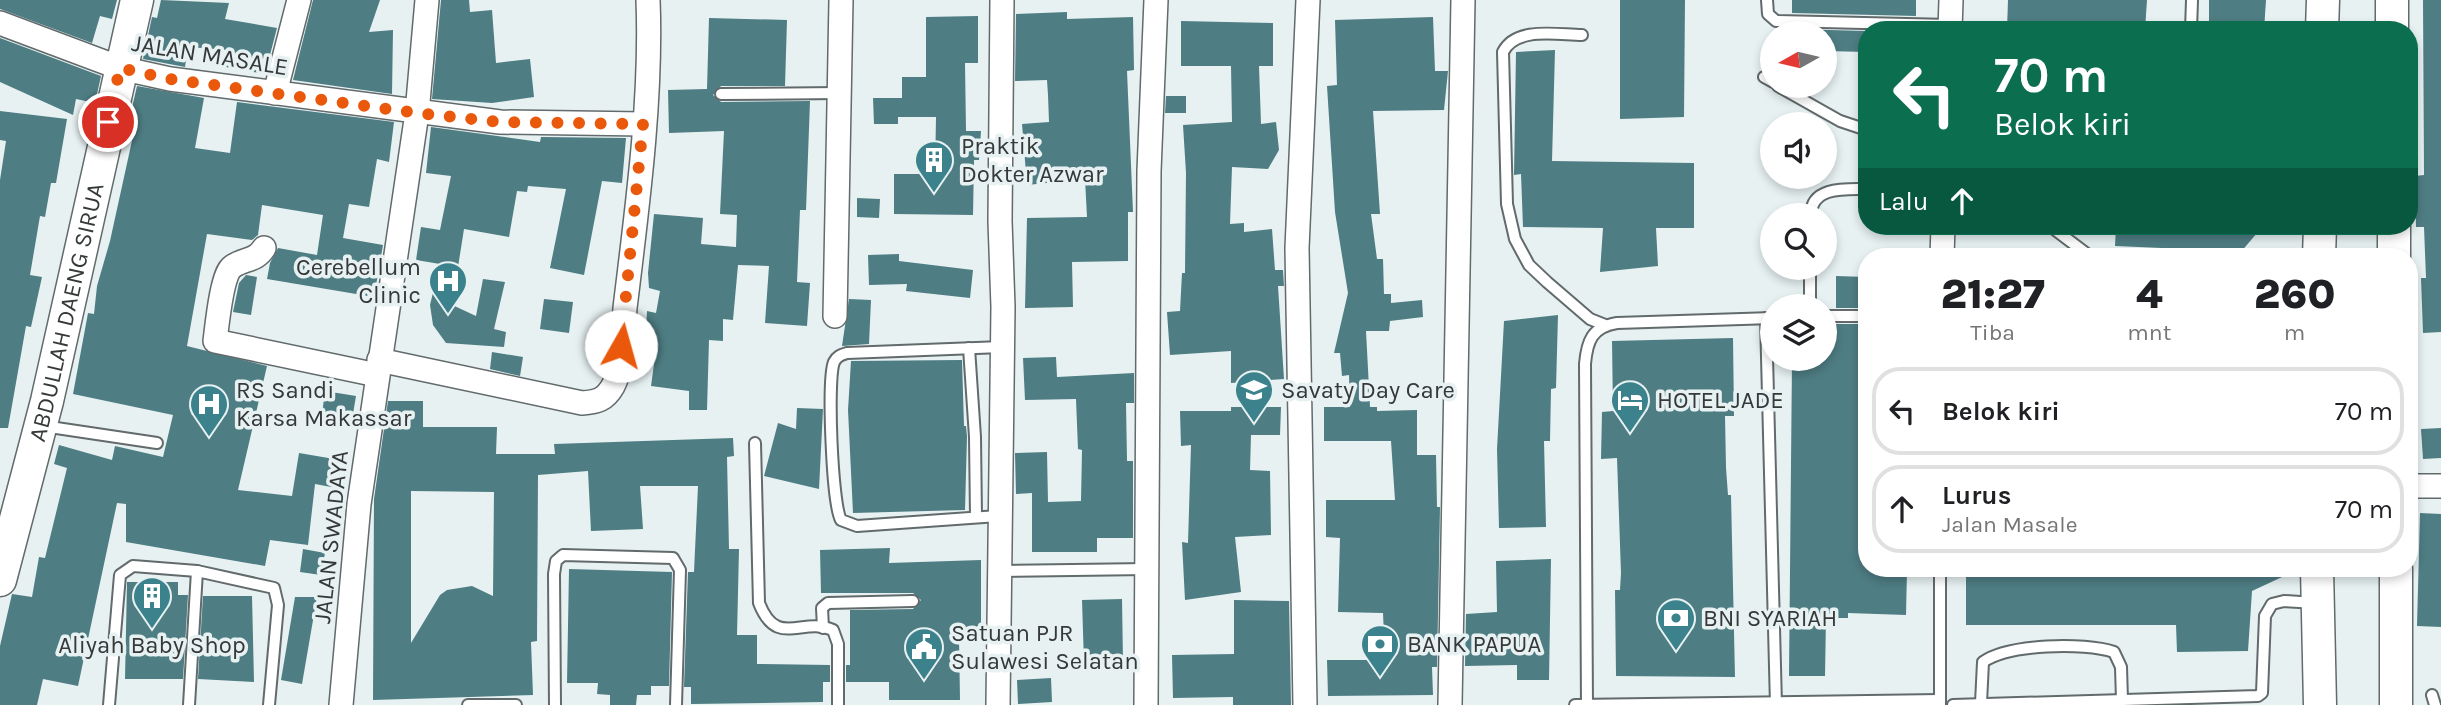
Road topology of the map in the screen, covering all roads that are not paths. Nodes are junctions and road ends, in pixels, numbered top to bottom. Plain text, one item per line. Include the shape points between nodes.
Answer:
1 (137, 0) edge
2 (299, 0) edge
3 (427, 0) edge
4 (648, 0) edge
5 (841, 0) edge
6 (1002, 0) edge
7 (1156, 0) edge
8 (1308, 0) edge
9 (1463, 0) edge
10 (1767, 0) edge
11 (1951, 0) edge
12 (2192, 0) edge
13 (2323, 0) edge
14 (2392, 0) edge
15 (1950, 21) edge
16 (2191, 21) edge
17 (2322, 21) edge
18 (2392, 21) edge
19 (0, 23) edge
20 (1858, 24) edge
21 (1582, 35) dead end
22 (120, 68) junction
23 (275, 93) junction
24 (841, 93) junction
25 (721, 94) dead end
26 (1799, 98) edge
27 (417, 113) junction
28 (643, 124) junction
29 (1858, 127) edge
30 (1858, 190) edge
31 (1814, 203) edge
32 (2062, 235) edge
33 (264, 248) dead end
34 (2079, 248) edge
35 (835, 316) dead end
36 (1837, 316) edge
37 (1858, 316) edge
38 (1760, 318) edge
39 (1605, 325) junction
40 (1002, 347) junction
41 (969, 348) junction
42 (378, 368) junction
43 (1770, 371) edge
44 (40, 426) junction
45 (158, 443) dead end
46 (755, 443) dead end
47 (2418, 486) edge
48 (2441, 486) edge
49 (987, 516) junction
50 (1148, 569) junction
51 (197, 571) junction
52 (998, 571) junction
53 (1940, 577) edge
54 (2317, 577) edge
55 (2396, 577) edge
56 (0, 580) edge
57 (913, 601) dead end
58 (2317, 603) junction
59 (823, 628) junction
60 (2122, 700) junction
61 (1940, 703) edge
62 (1981, 703) edge
63 (1776, 704) edge
64 (109, 705) edge
65 (189, 705) edge
66 (269, 705) edge
67 (341, 705) edge
68 (468, 705) edge
69 (516, 705) edge
70 (555, 705) edge
71 (677, 705) edge
72 (838, 705) edge
73 (998, 705) edge
74 (1146, 705) edge
75 (1305, 705) edge
76 (1450, 705) edge
77 (1575, 705) edge
78 (1587, 705) edge
79 (1953, 705) edge
80 (2320, 705) edge
81 (2396, 705) edge

1 - 22 main road, ABDULLAH DAENG SIRUA
2 - 23 street
3 - 27 street, JALAN SWADAYA
4 - 28 street
5 - 24 street
6 - 40 street
7 - 50 street via 1149,171
8 - 75 street via 1297,248
9 - 76 street
10 - 20 lane via 1768,14 1776,21
11 - 15 street
12 - 16 lane
13 - 17 main road
14 - 18 main road
19 - 22 street, JALAN MASALE
21 - 39 lane via 1525,35 1507,43 1503,51 1507,204 1515,239 1529,265 1577,309
22 - 23 street, JALAN MASALE
22 - 44 main road, ABDULLAH DAENG SIRUA
23 - 27 street, JALAN MASALE
24 - 25 lane
24 - 35 street
26 - 29 lane
27 - 28 street, JALAN MASALE via 500,122
27 - 42 street, JALAN SWADAYA
28 - 42 street via 618,371 606,396 582,403
30 - 31 lane via 1821,194
32 - 34 lane
33 - 42 street via 251,262 235,265 227,273 215,341
36 - 37 lane
38 - 39 lane
39 - 78 lane via 1589,339 1585,364
40 - 41 lane
40 - 49 street
41 - 49 lane
41 - 49 lane via 839,356 833,366 829,423 841,520 857,526
42 - 67 street, JALAN SWADAYA via 359,504
43 - 63 lane
44 - 45 lane
44 - 56 main road, ABDULLAH DAENG SIRUA
46 - 59 lane via 759,603 769,622 780,629
47 - 48 street
49 - 52 street
50 - 52 lane
50 - 74 street
51 - 64 lane via 133,566 121,572
51 - 65 lane
51 - 66 lane via 274,587 278,605
52 - 73 street
53 - 61 lane
54 - 58 main road
55 - 81 main road
57 - 59 lane via 828,603 822,608
58 - 60 lane via 2272,604 2265,616 2262,694 2258,696
58 - 80 main road
59 - 72 lane via 830,628 838,638
60 - 62 lane
60 - 62 lane via 2121,667 2114,652 2099,647 2015,649 1994,654 1983,662
61 - 63 lane
62 - 79 lane
63 - 78 lane
68 - 69 lane
70 - 71 lane via 554,574 556,561 563,555 676,561 680,570
77 - 78 lane

